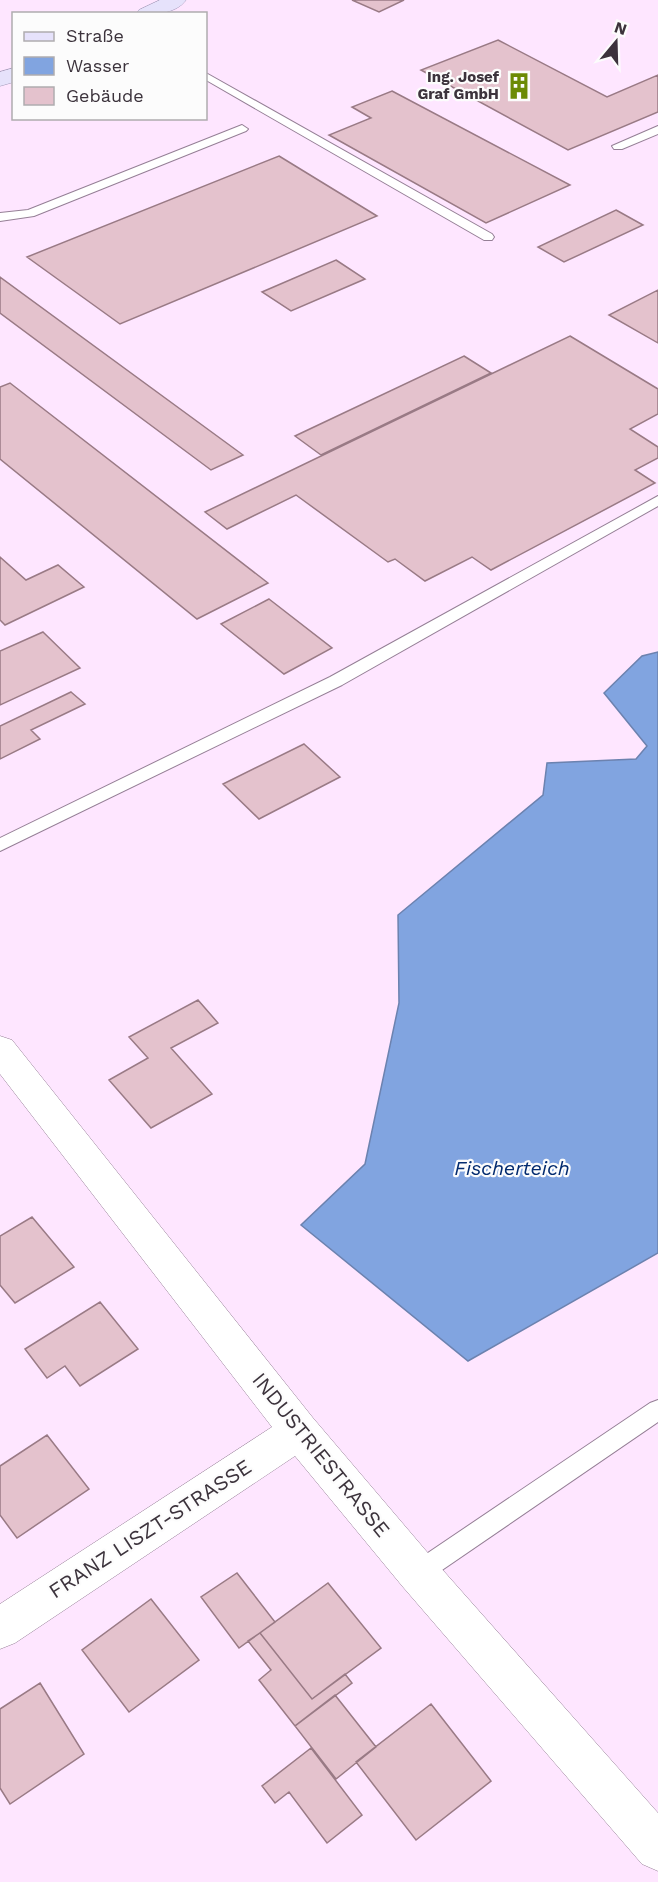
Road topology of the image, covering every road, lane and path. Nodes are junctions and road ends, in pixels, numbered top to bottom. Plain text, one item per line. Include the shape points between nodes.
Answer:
1 (176, 0) edge
2 (150, 12) edge
3 (207, 77) edge
4 (242, 129) dead end
5 (658, 130) edge
6 (618, 146) dead end
7 (0, 217) edge
8 (489, 237) dead end
9 (658, 500) edge
10 (0, 845) edge
11 (0, 1049) edge
12 (658, 1410) edge
13 (299, 1431) junction
14 (418, 1573) junction
15 (0, 1628) edge
16 (658, 1848) edge

1 - 2 main road
3 - 8 lane
4 - 7 lane via 30,213
5 - 6 lane
9 - 10 lane via 336,681
11 - 13 street, INDUSTRIESTRASSE
12 - 14 lane
13 - 14 street, INDUSTRIESTRASSE
13 - 15 street, FRANZ LISZT-STRASSE
14 - 16 street, INDUSTRIESTRASSE

